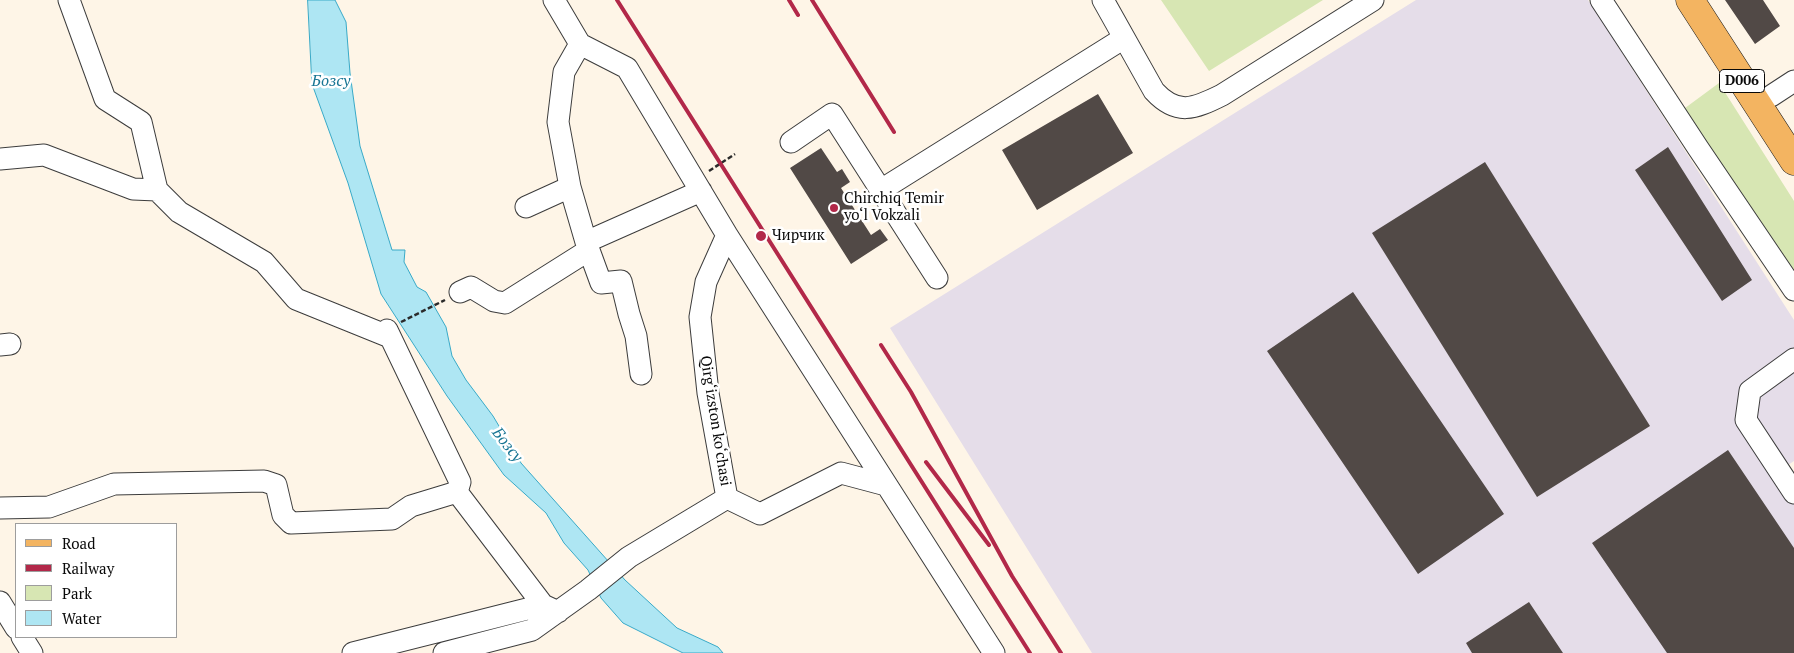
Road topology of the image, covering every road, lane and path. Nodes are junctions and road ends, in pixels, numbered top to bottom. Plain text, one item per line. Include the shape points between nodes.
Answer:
1 (69, 0) edge
2 (554, 0) edge
3 (1103, 0) edge
4 (1373, 0) edge
5 (1601, 0) edge
6 (1690, 0) edge
7 (1709, 0) edge
8 (1124, 38) junction
9 (580, 44) junction
10 (1794, 80) edge
11 (1771, 96) junction
12 (1794, 131) edge
13 (791, 142) dead end
14 (735, 154) dead end
15 (0, 159) edge
16 (1794, 161) edge
17 (570, 186) junction
18 (698, 186) junction
19 (157, 190) junction
20 (881, 190) junction
21 (526, 207) dead end
22 (727, 235) junction
23 (587, 246) junction
24 (937, 278) dead end
25 (1794, 290) edge
26 (460, 292) joint
27 (389, 333) junction
28 (1794, 359) edge
29 (641, 374) dead end
30 (886, 485) junction
31 (457, 492) junction
32 (1794, 494) edge
33 (728, 498) junction
34 (0, 508) edge
35 (0, 602) edge
36 (551, 608) junction
37 (15, 626) edge
38 (23, 638) edge
39 (32, 653) edge
40 (353, 653) edge
41 (444, 653) edge
42 (994, 653) edge

1 - 19 street via 105,99 141,122
2 - 9 street
3 - 8 street
4 - 8 street via 1222,95 1204,104 1183,108 1167,102 1154,90
5 - 25 street
6 - 16 main road, D006
7 - 11 main road, D006
8 - 20 street
9 - 17 street via 564,72 558,122
9 - 18 street via 627,68
10 - 11 street
11 - 12 main road, D006
13 - 20 street via 832,114
14 - 18 path
15 - 19 street via 44,155 133,189
17 - 21 street
17 - 23 street
18 - 22 street
18 - 23 street
19 - 27 street via 179,212 264,262 296,299
20 - 24 street
22 - 30 street
22 - 33 street, Qirg‘izston ko‘chasi via 706,282 700,317 708,393
23 - 26 street via 505,303 494,301 471,287
23 - 29 street via 601,283 621,281 636,336
26 - 27 path
27 - 31 street via 460,482
28 - 32 street via 1750,391 1746,420
30 - 33 street, Qirg‘izston ko‘chasi via 841,473 760,514
30 - 42 street
31 - 34 street via 411,506 392,519 291,523 283,515 276,485 264,481 114,484 49,507
31 - 36 street
33 - 36 street via 629,557 588,590
35 - 37 street
36 - 40 street
36 - 41 street via 532,630
38 - 39 street

